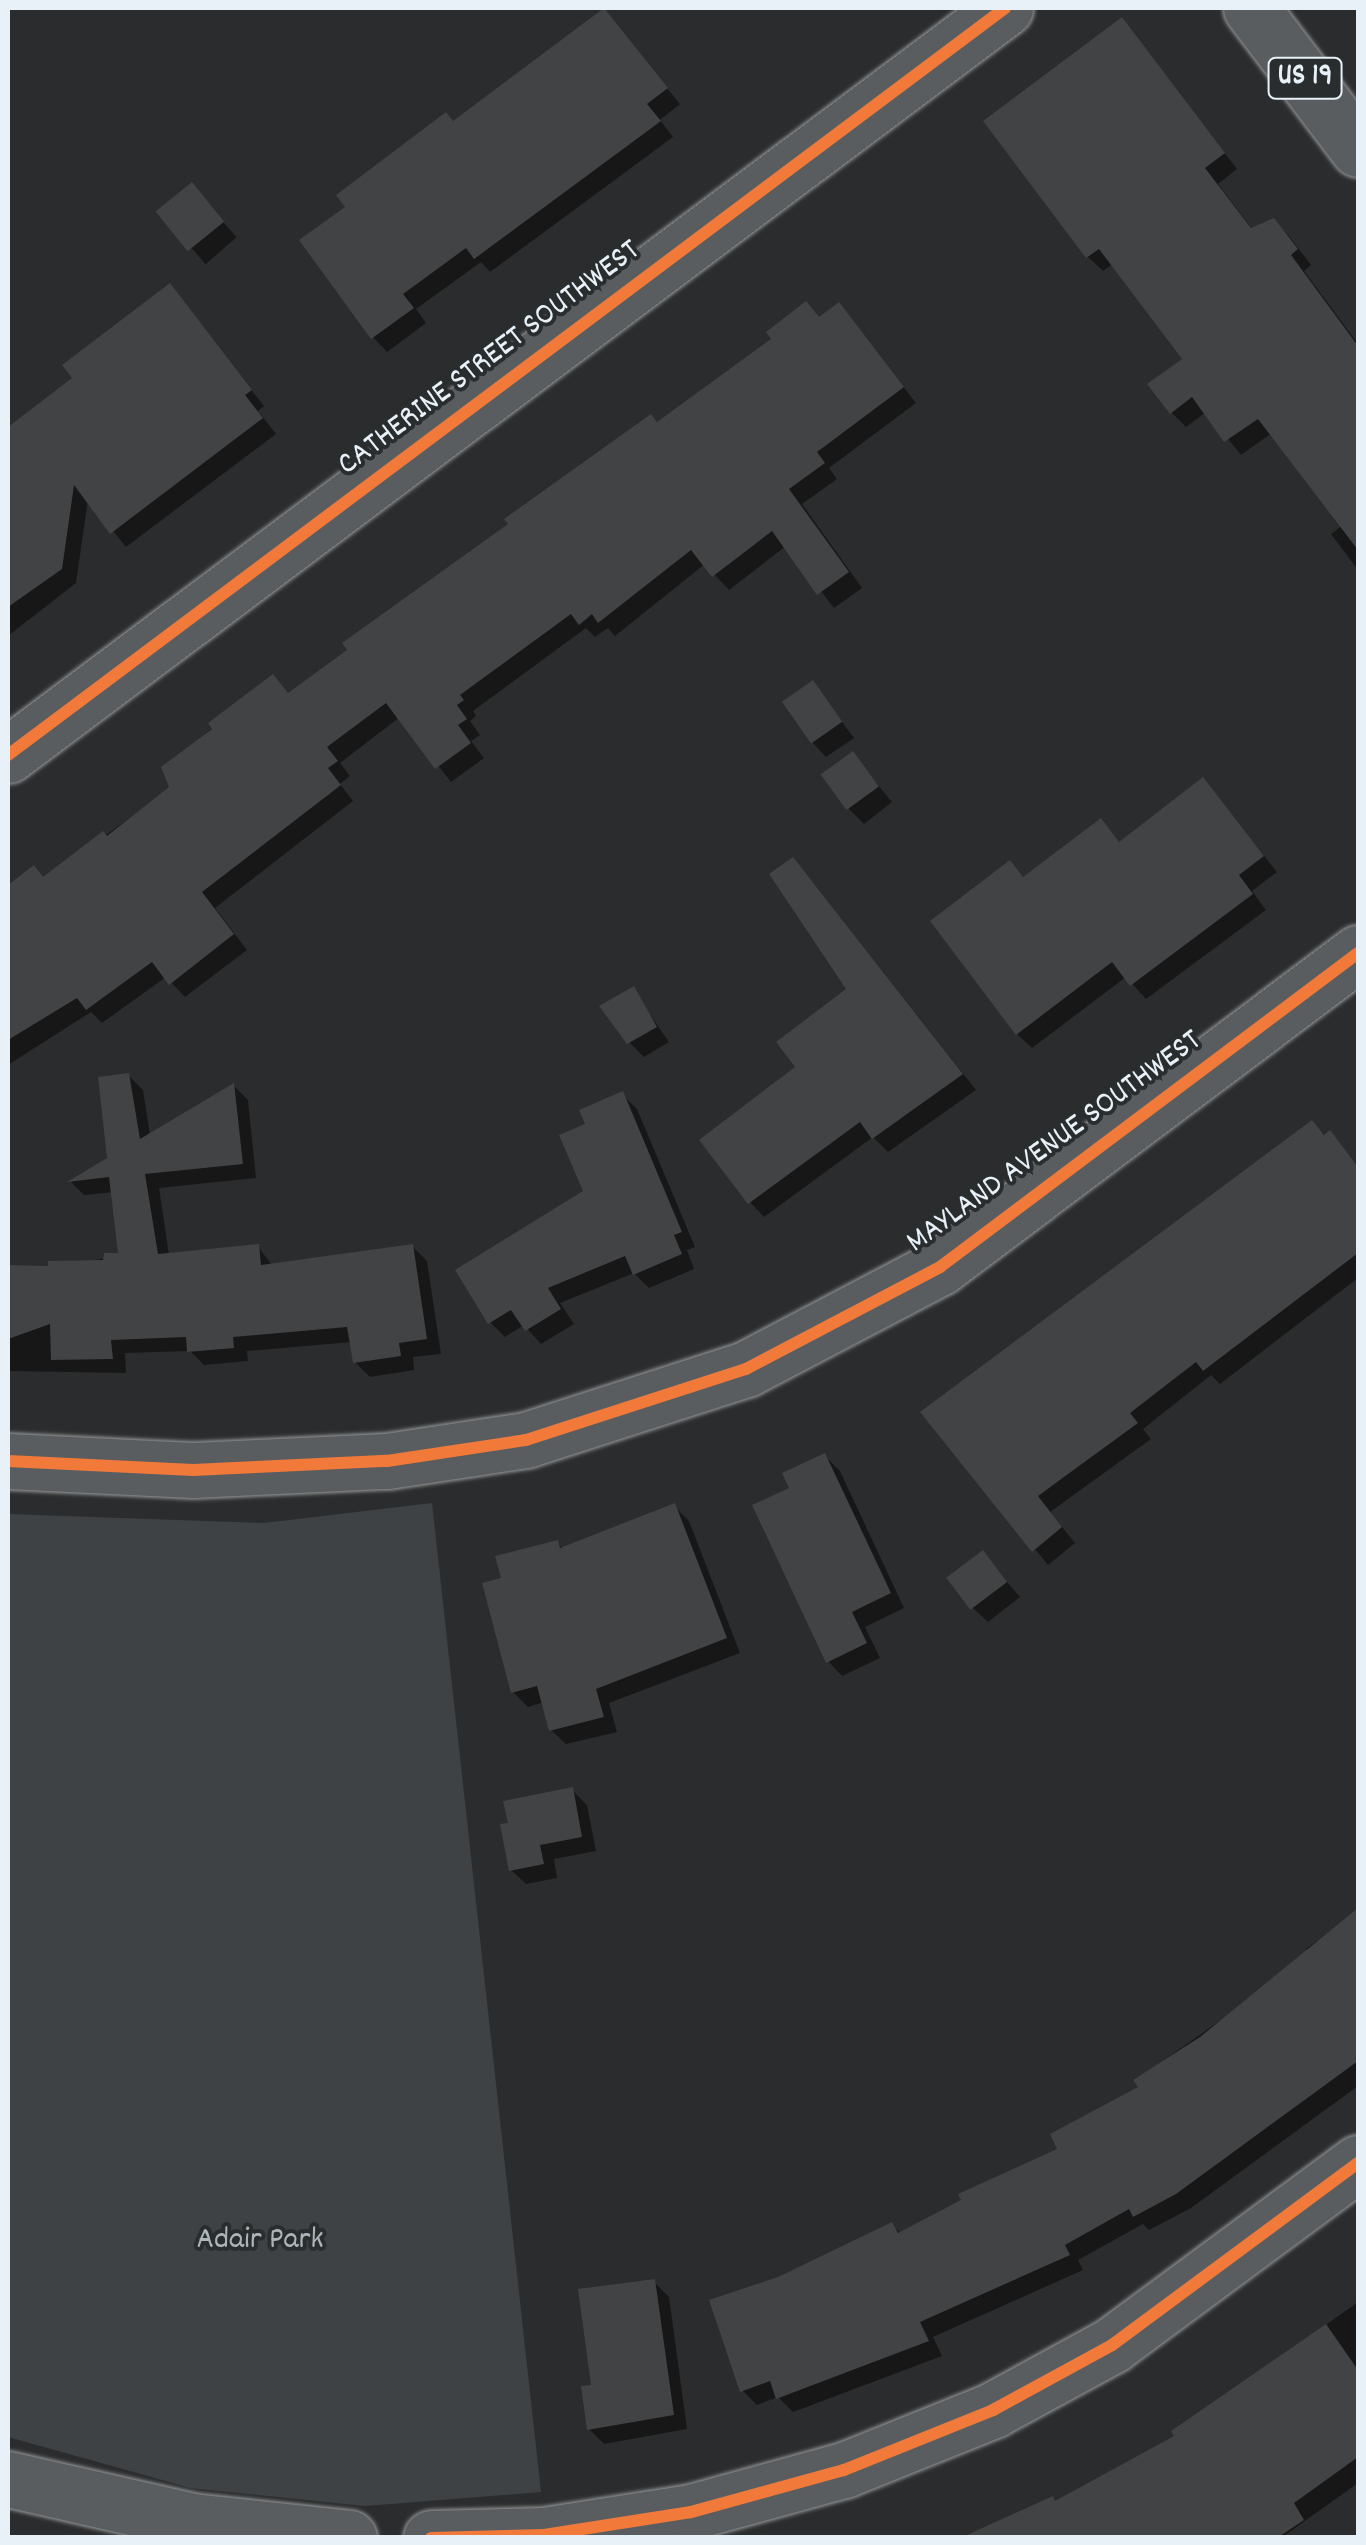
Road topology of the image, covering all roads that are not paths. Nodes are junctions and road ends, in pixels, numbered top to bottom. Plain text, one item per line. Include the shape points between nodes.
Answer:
1 (1005, 8) edge
2 (1252, 8) edge
3 (1358, 149) edge
4 (8, 755) edge
5 (1358, 953) edge
6 (8, 1461) edge
7 (1358, 2163) edge
8 (8, 2479) edge
9 (349, 2538) edge
10 (430, 2538) edge

1 - 4 street, CATHERINE STREET SOUTHWEST
2 - 3 street, US 19
5 - 6 street, MAYLAND AVENUE SOUTHWEST via 940,1267 746,1369 526,1440 387,1462 192,1470
7 - 10 street via 1112,2345 992,2410 863,2463 691,2512 544,2535
8 - 9 street via 193,2522

